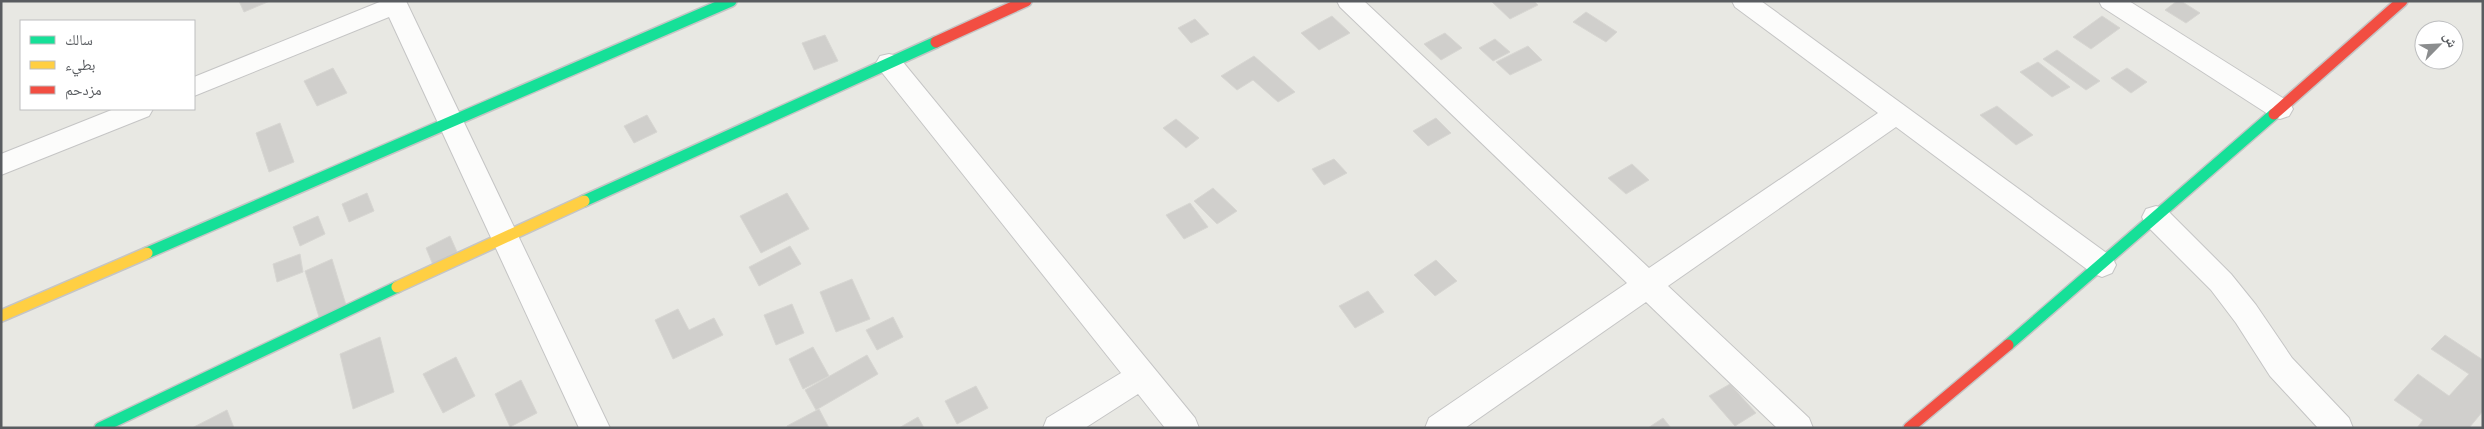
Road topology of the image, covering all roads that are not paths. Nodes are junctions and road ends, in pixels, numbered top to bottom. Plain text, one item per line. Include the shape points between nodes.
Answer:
1 (731, 1) edge
2 (1349, 1) edge
3 (1744, 1) edge
4 (2111, 1) edge
5 (2402, 1) edge
6 (1020, 2) edge
7 (395, 3) edge
8 (889, 63) junction
9 (195, 87) edge
10 (2280, 109) junction
11 (138, 110) edge
12 (1896, 114) junction
13 (452, 122) junction
14 (1, 165) edge
15 (2156, 217) junction
16 (506, 236) junction
17 (2102, 265) junction
18 (1646, 285) junction
19 (1, 316) edge
20 (1142, 376) junction
21 (100, 428) edge
22 (595, 428) edge
23 (1058, 428) edge
24 (1184, 428) edge
25 (1440, 428) edge
26 (1798, 428) edge
27 (1909, 428) edge
28 (2338, 428) edge

1 - 13 street
2 - 18 street
3 - 12 street
4 - 10 street
5 - 10 street
6 - 8 street
7 - 9 street
7 - 13 street
8 - 16 street
8 - 20 street
10 - 15 street
11 - 14 street
12 - 17 street
12 - 18 street
13 - 16 street
13 - 19 street
15 - 17 street
15 - 28 street via 2221,282 2280,367
16 - 21 street
16 - 22 street
17 - 27 street
18 - 25 street
18 - 26 street
20 - 23 street
20 - 24 street

